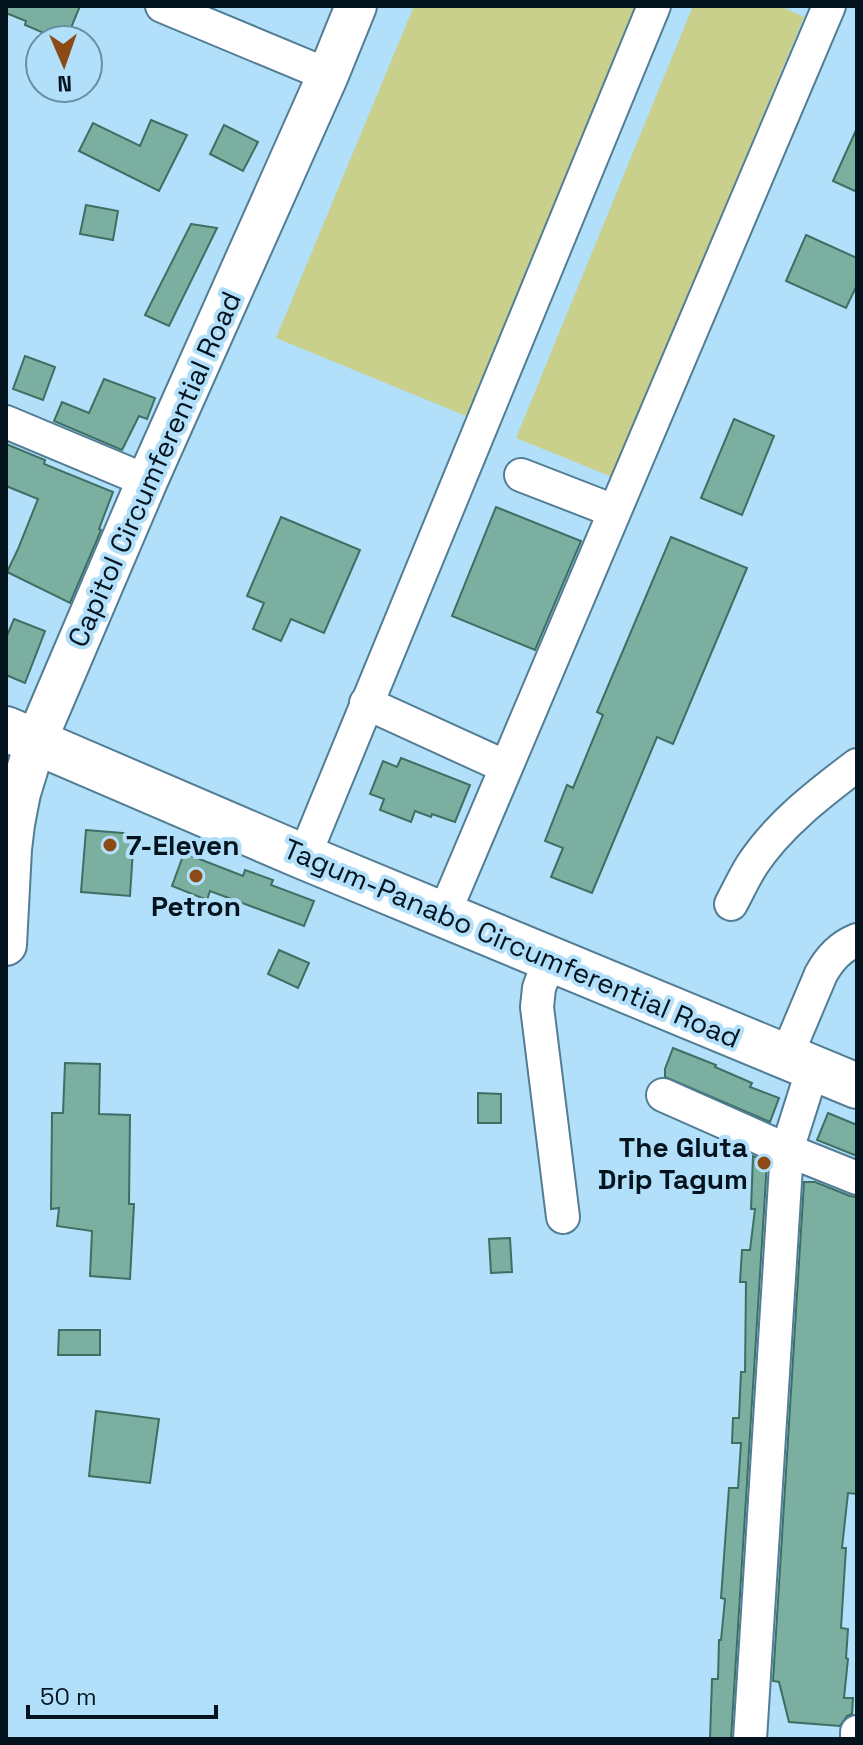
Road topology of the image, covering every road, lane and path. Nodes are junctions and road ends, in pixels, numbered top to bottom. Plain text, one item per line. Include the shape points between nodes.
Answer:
1 (162, 6) edge
2 (356, 6) edge
3 (654, 6) edge
4 (827, 7) edge
5 (328, 75) junction
6 (6, 422) edge
7 (521, 475) dead end
8 (147, 481) junction
9 (614, 511) junction
10 (366, 703) junction
11 (21, 735) edge
12 (857, 765) edge
13 (506, 767) junction
14 (304, 857) junction
15 (731, 904) dead end
16 (444, 914) junction
17 (857, 940) edge
18 (6, 945) edge
19 (550, 958) junction
20 (799, 1062) junction
21 (857, 1086) edge
22 (663, 1095) dead end
23 (787, 1150) junction
24 (857, 1178) edge
25 (563, 1217) dead end
26 (857, 1732) edge
27 (750, 1739) edge
28 (857, 1739) edge

1 - 5 street
2 - 5 main road, Capitol Circumferential Road
3 - 10 street
4 - 9 street
5 - 8 main road, Capitol Circumferential Road
6 - 8 street
7 - 9 street
8 - 11 main road, Capitol Circumferential Road
9 - 13 street
10 - 13 street
10 - 14 street
11 - 14 highway, Tagum-Panabo Circumferential Road
11 - 18 main road, Capitol Circumferential Road
12 - 15 street via 782,829 753,864
13 - 16 street
14 - 16 highway, Tagum-Panabo Circumferential Road
16 - 19 highway, Tagum-Panabo Circumferential Road
17 - 20 street via 821,974
19 - 20 highway, Tagum-Panabo Circumferential Road
19 - 25 street via 537,1007
20 - 21 highway, Tagum-Panabo Circumferential Road
20 - 23 street
22 - 23 street
23 - 24 street
23 - 27 street
26 - 28 street

